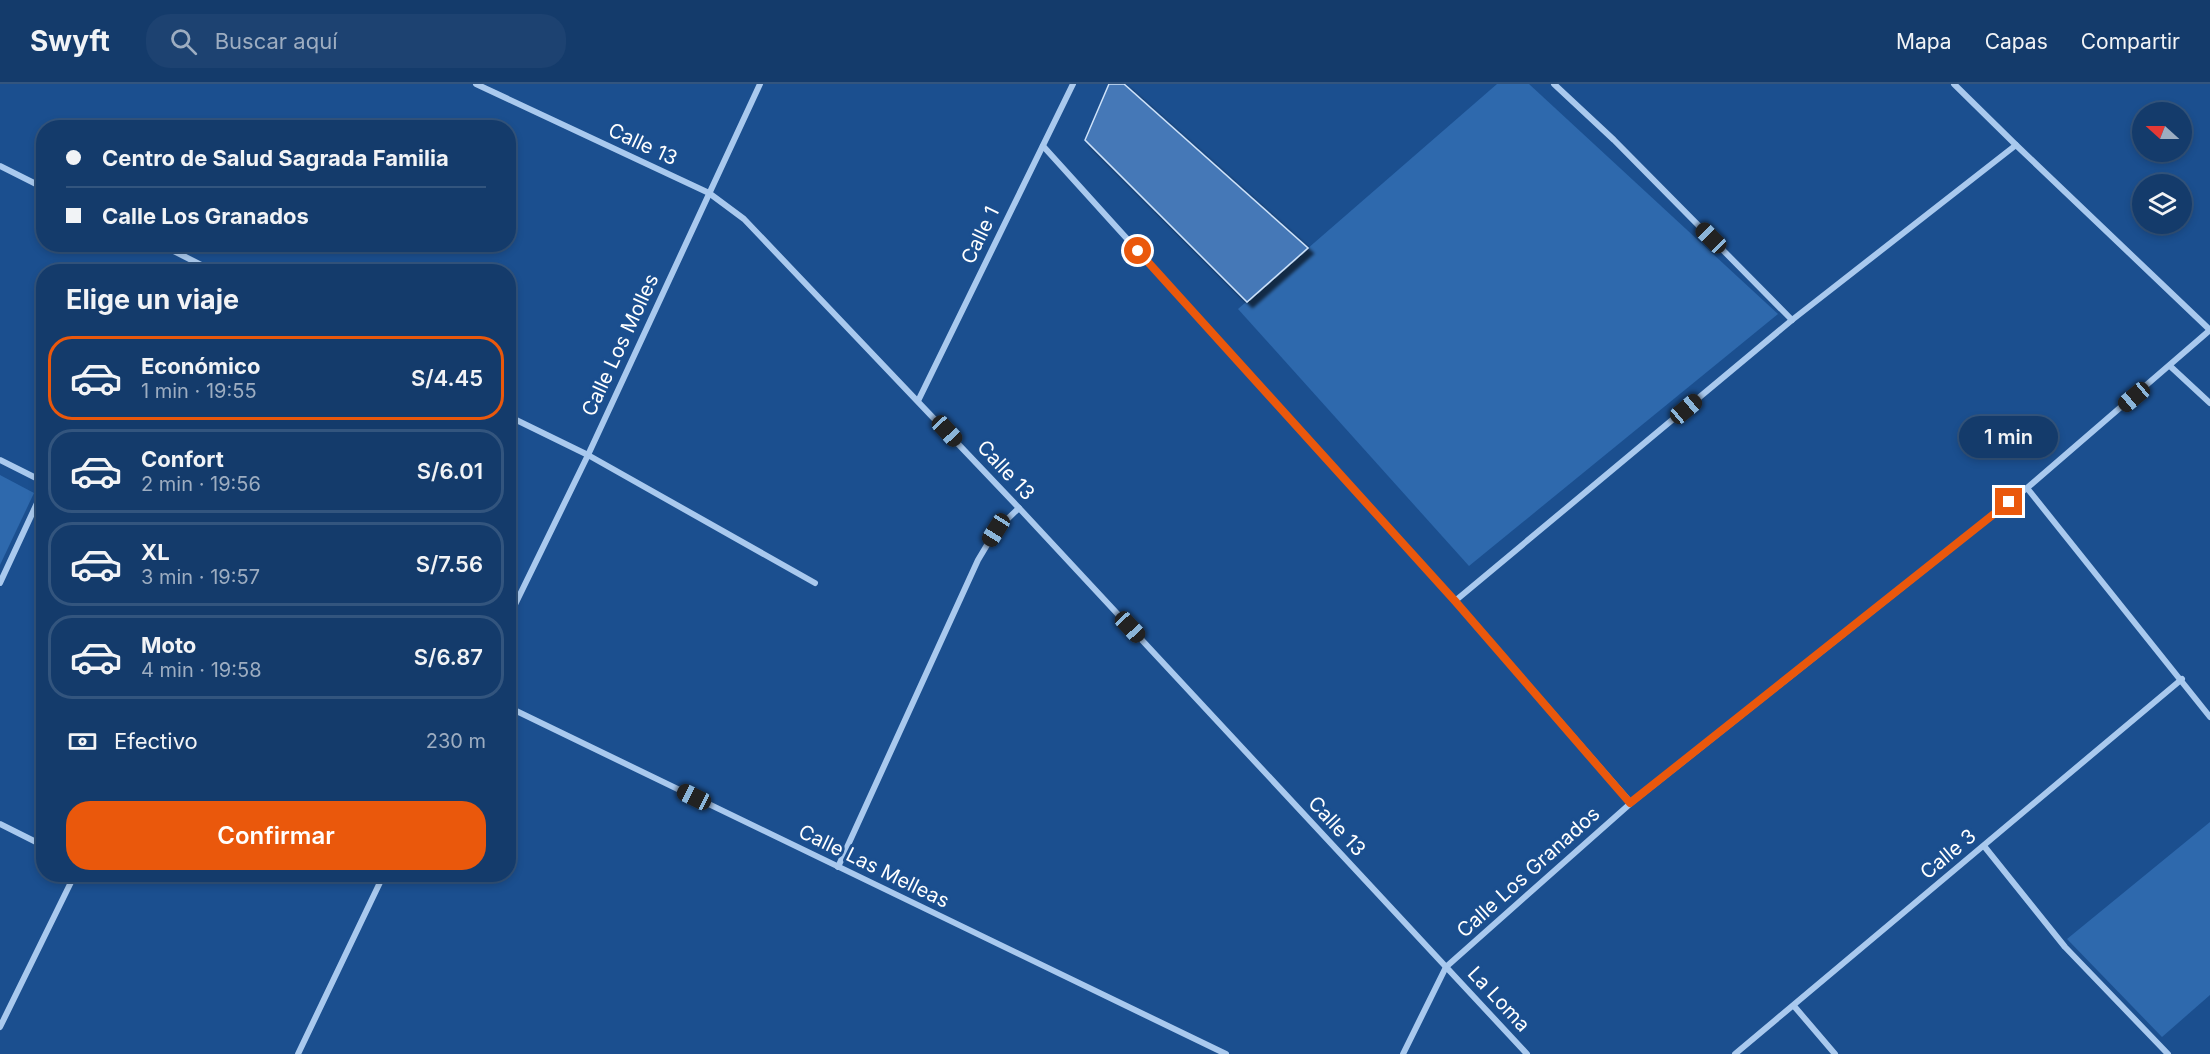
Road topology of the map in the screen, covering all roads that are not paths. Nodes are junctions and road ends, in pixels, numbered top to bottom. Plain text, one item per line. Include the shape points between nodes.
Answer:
1 (476, 84) edge
2 (760, 84) edge
3 (1073, 84) edge
4 (1554, 84) edge
5 (1954, 84) edge
6 (2016, 145) junction
7 (1042, 146) junction
8 (0, 166) edge
9 (36, 184) edge
10 (709, 193) junction
11 (176, 252) edge
12 (199, 264) edge
13 (1792, 320) junction
14 (2210, 330) edge
15 (2170, 366) junction
16 (918, 401) junction
17 (2210, 403) edge
18 (516, 420) edge
19 (588, 455) junction
20 (0, 460) edge
21 (36, 478) edge
22 (2027, 488) junction
23 (36, 505) edge
24 (1019, 508) junction
25 (0, 583) edge
26 (816, 583) dead end
27 (1455, 601) junction
28 (516, 603) edge
29 (2182, 679) junction
30 (516, 711) edge
31 (2210, 717) edge
32 (1630, 803) junction
33 (0, 824) edge
34 (36, 842) edge
35 (1984, 846) junction
36 (838, 867) junction
37 (71, 882) edge
38 (380, 882) edge
39 (1446, 967) junction
40 (1794, 1006) junction
41 (0, 1027) edge
42 (297, 1054) edge
43 (1226, 1054) edge
44 (1403, 1054) edge
45 (1527, 1054) edge
46 (1736, 1054) edge
47 (1835, 1054) edge
48 (2168, 1054) edge

1 - 10 street, Calle 13
2 - 10 street, Calle Los Molles
3 - 7 street, Calle 1
4 - 13 street
5 - 6 street
6 - 13 street
6 - 14 street
7 - 16 street, Calle 1
7 - 27 street
8 - 9 street
10 - 16 street, Calle 13 via 744,219
10 - 19 street, Calle Los Molles
11 - 12 street
13 - 27 street
14 - 15 street, Calle Los Granados
15 - 17 street
15 - 22 street, Calle Los Granados
16 - 24 street, Calle 13
18 - 19 street
19 - 26 street
19 - 28 street, Calle Los Molles
20 - 21 street
22 - 29 street
22 - 32 street, Calle Los Granados
23 - 25 street
24 - 36 street via 996,530 978,560
24 - 39 street, Calle 13
27 - 32 street
29 - 31 street
29 - 35 street, Calle 3
30 - 36 street, Calle Las Melleas
32 - 39 street, Calle Los Granados
33 - 34 street
35 - 40 street, Calle 3
35 - 48 street via 2065,947
36 - 43 street, Calle Las Melleas
37 - 41 street
38 - 42 street
39 - 44 street, Calle Los Granados
39 - 45 street, La Loma
40 - 46 street, Calle 3
40 - 47 street

